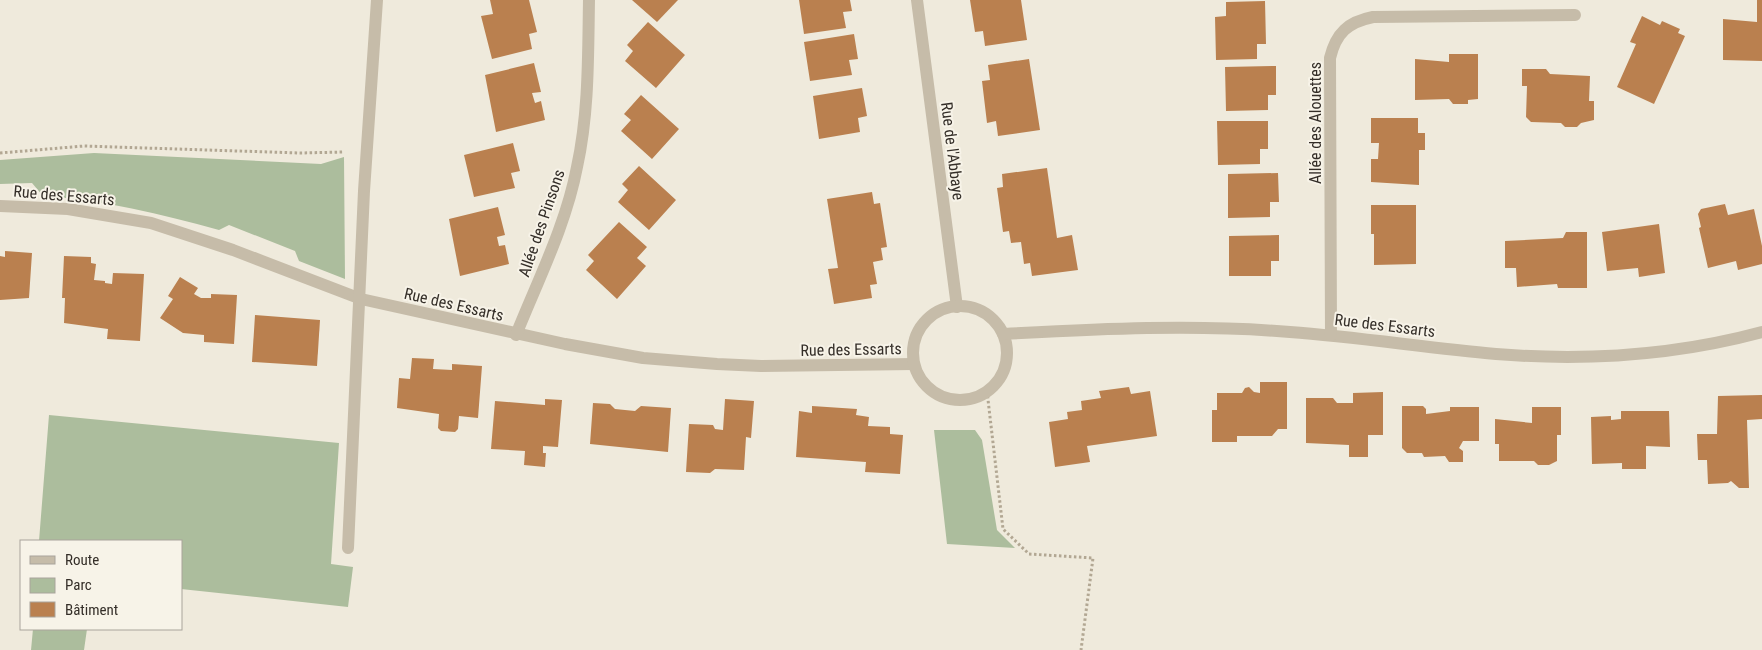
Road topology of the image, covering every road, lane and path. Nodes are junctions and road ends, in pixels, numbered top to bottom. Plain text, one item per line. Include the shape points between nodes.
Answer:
1 (377, 0) edge
2 (589, 0) edge
3 (917, 0) edge
4 (1575, 15) dead end
5 (367, 147) junction
6 (0, 153) edge
7 (0, 206) edge
8 (361, 298) junction
9 (957, 307) junction
10 (1762, 332) edge
11 (1003, 334) junction
12 (516, 335) junction
13 (1331, 335) junction
14 (914, 364) junction
15 (987, 391) junction
16 (348, 548) dead end
17 (1081, 650) edge

1 - 5 street
2 - 12 street, Allée des Pinsons via 585,115 577,168 554,241
3 - 9 street, Rue de l'Abbaye
4 - 13 street, Allée des Alouettes via 1374,17 1348,25 1340,33 1330,58
5 - 6 path via 339,153 300,154 84,146
5 - 8 street
7 - 8 street, Rue des Essarts via 68,209 151,223
8 - 12 street, Rue des Essarts
8 - 16 street
9 - 11 street via 984,313
9 - 14 street via 937,312 922,325 914,343
10 - 13 street, Rue des Essarts via 1682,348 1558,357
11 - 13 street, Rue des Essarts via 1162,327
11 - 15 street via 1007,350 1005,366
12 - 14 street, Rue des Essarts via 643,358 687,362 761,366
14 - 15 street via 924,384 943,397 966,400
15 - 17 path via 1003,529 1029,554 1093,558

